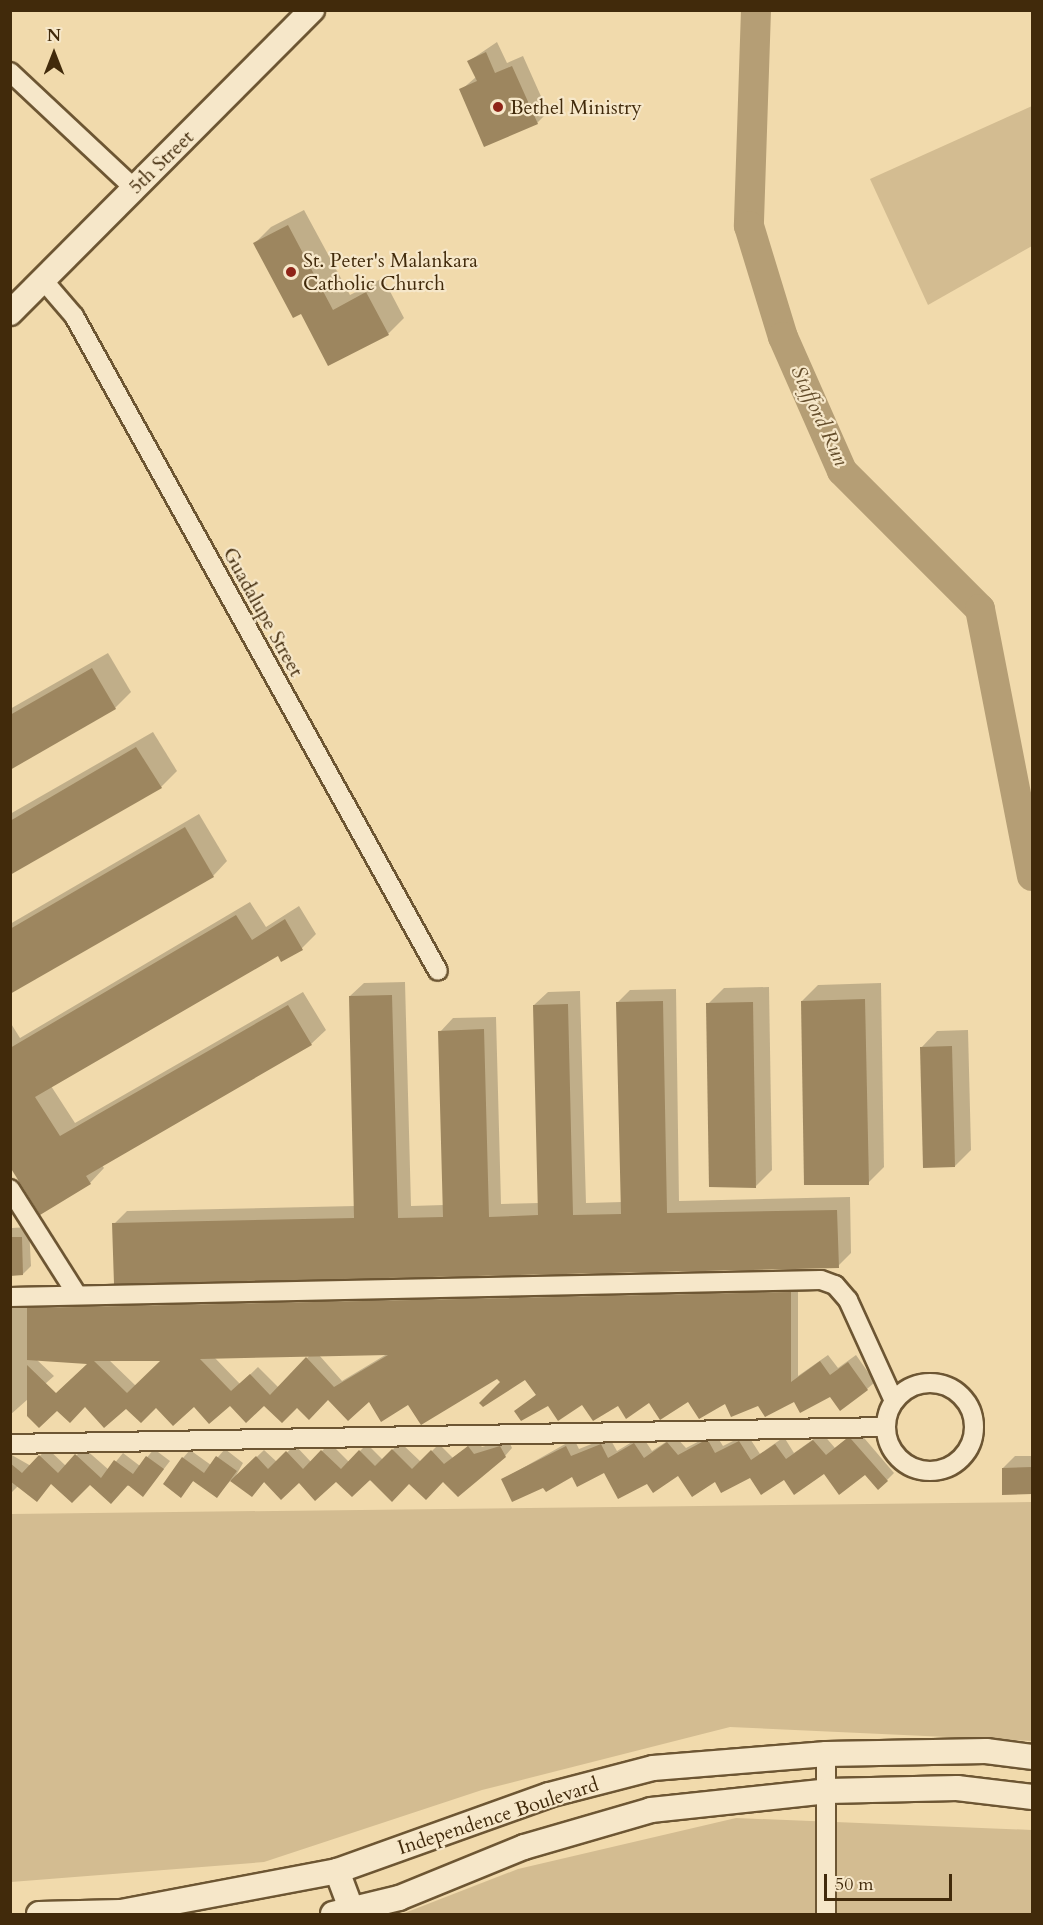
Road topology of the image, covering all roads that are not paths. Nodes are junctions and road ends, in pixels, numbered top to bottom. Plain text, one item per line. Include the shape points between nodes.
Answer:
1 (312, 10) edge
2 (10, 72) edge
3 (134, 188) junction
4 (43, 280) junction
5 (10, 313) edge
6 (438, 971) dead end
7 (10, 1190) edge
8 (76, 1293) junction
9 (10, 1296) edge
10 (894, 1401) junction
11 (885, 1427) junction
12 (10, 1444) edge
13 (826, 1754) junction
14 (1032, 1757) edge
15 (828, 1791) junction
16 (1032, 1797) edge
17 (337, 1871) junction
18 (342, 1913) edge
19 (39, 1914) edge
20 (826, 1914) edge

1 - 3 main road, 5th Street
2 - 3 street
3 - 4 main road, 5th Street
4 - 5 main road, 5th Street
4 - 6 street, Guadalupe Street via 74,316
7 - 8 street
8 - 9 street
8 - 10 street via 821,1280 834,1285 848,1300
10 - 11 street
10 - 11 street via 907,1388 930,1382 953,1388 969,1404 975,1427 969,1450 953,1466 930,1472 907,1466 891,1450
11 - 12 street
13 - 14 main road, Independence Boulevard via 986,1751
13 - 15 street
13 - 17 main road, Independence Boulevard via 653,1768 549,1795
15 - 16 main road, Independence Boulevard via 957,1788
15 - 18 main road, Independence Boulevard via 651,1810 524,1847 399,1898
15 - 20 street
17 - 18 main road
17 - 19 main road, Independence Boulevard via 121,1912

